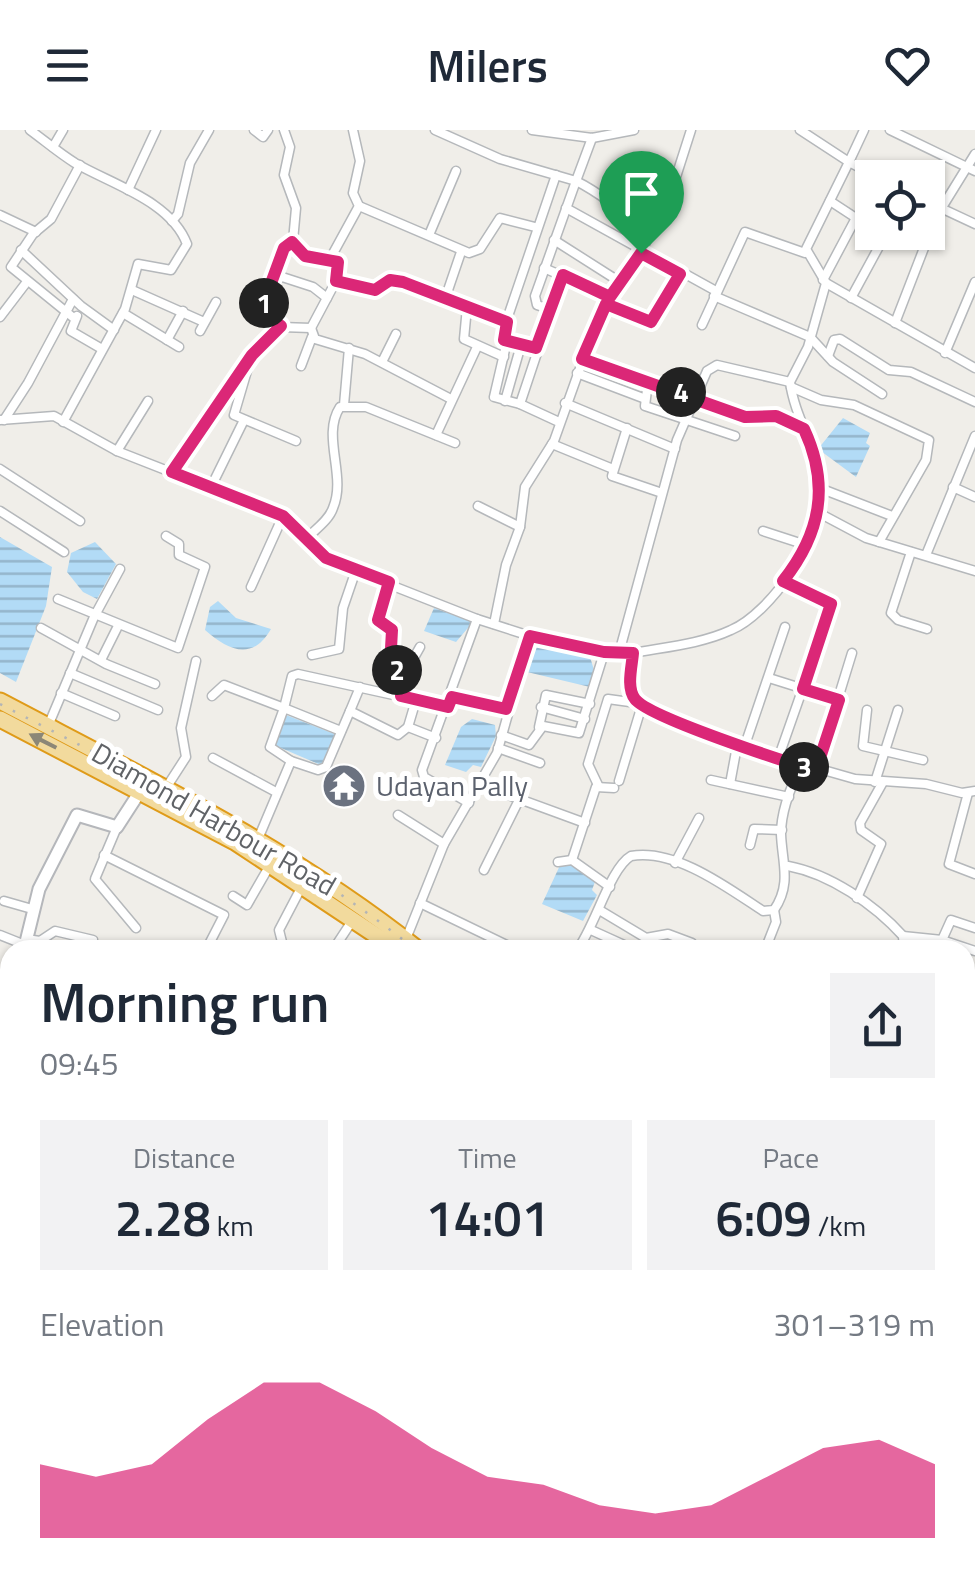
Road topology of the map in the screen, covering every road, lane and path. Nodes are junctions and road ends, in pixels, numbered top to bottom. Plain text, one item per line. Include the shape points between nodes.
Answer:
1 (30, 130) edge
2 (156, 130) edge
3 (209, 130) edge
4 (254, 130) edge
5 (268, 130) edge
6 (284, 130) edge
7 (354, 130) edge
8 (435, 130) edge
9 (532, 130) edge
10 (634, 130) edge
11 (691, 130) edge
12 (800, 130) edge
13 (864, 130) edge
14 (890, 130) edge
15 (61, 131) edge
16 (592, 138) junction
17 (53, 147) junction
18 (975, 154) edge
19 (850, 162) junction
20 (80, 165) junction
21 (855, 165) edge
22 (971, 170) edge
23 (456, 171) dead end
24 (556, 175) junction
25 (576, 182) junction
26 (128, 190) junction
27 (830, 201) junction
28 (945, 203) edge
29 (358, 206) junction
30 (566, 208) junction
31 (945, 210) edge
32 (0, 215) edge
33 (172, 221) junction
34 (975, 224) edge
35 (535, 227) junction
36 (652, 228) junction
37 (36, 232) junction
38 (429, 235) junction
39 (554, 240) junction
40 (292, 242) junction
41 (21, 250) junction
42 (877, 250) edge
43 (923, 250) edge
44 (461, 252) junction
45 (641, 253) junction
46 (805, 253) junction
47 (330, 259) junction
48 (544, 268) junction
49 (680, 274) junction
50 (276, 275) junction
51 (563, 275) junction
52 (336, 281) junction
53 (620, 282) junction
54 (824, 282) junction
55 (975, 282) edge
56 (26, 283) junction
57 (132, 290) junction
58 (715, 294) junction
59 (73, 298) junction
60 (328, 298) junction
61 (445, 298) junction
62 (851, 298) junction
63 (608, 300) junction
64 (216, 302) dead end
65 (468, 307) junction
66 (84, 308) junction
67 (549, 309) junction
68 (65, 310) junction
69 (183, 311) junction
70 (123, 314) junction
71 (0, 317) edge
72 (75, 319) junction
73 (204, 322) junction
74 (507, 322) junction
75 (895, 323) junction
76 (702, 325) dead end
77 (281, 326) junction
78 (114, 330) junction
79 (200, 331) dead end
80 (312, 332) junction
81 (396, 334) dead end
82 (810, 337) junction
83 (167, 340) junction
84 (507, 342) junction
85 (522, 344) junction
86 (179, 347) dead end
87 (476, 347) junction
88 (102, 348) junction
89 (349, 348) junction
90 (536, 348) junction
91 (945, 353) junction
92 (252, 355) junction
93 (504, 356) junction
94 (828, 356) junction
95 (582, 359) junction
96 (382, 362) junction
97 (301, 366) dead end
98 (975, 368) edge
99 (577, 373) junction
100 (648, 382) junction
101 (790, 384) junction
102 (882, 394) dead end
103 (642, 398) junction
104 (695, 398) junction
105 (451, 399) junction
106 (148, 401) dead end
107 (505, 401) junction
108 (975, 402) edge
109 (565, 403) junction
110 (520, 404) junction
111 (344, 405) junction
112 (2, 420) edge
113 (244, 420) junction
114 (686, 420) junction
115 (63, 422) junction
116 (559, 422) junction
117 (628, 428) junction
118 (804, 429) junction
119 (436, 435) junction
120 (735, 436) dead end
121 (975, 436) edge
122 (296, 441) dead end
123 (455, 443) dead end
124 (552, 444) junction
125 (675, 449) junction
126 (117, 451) junction
127 (0, 469) edge
128 (613, 469) junction
129 (172, 472) junction
130 (211, 487) junction
131 (954, 487) junction
132 (822, 489) junction
133 (662, 492) junction
134 (975, 497) edge
135 (478, 506) dead end
136 (0, 511) edge
137 (818, 513) junction
138 (283, 516) junction
139 (892, 516) junction
140 (80, 521) dead end
141 (520, 527) junction
142 (763, 530) dead end
143 (166, 536) dead end
144 (307, 538) junction
145 (878, 542) junction
146 (806, 545) junction
147 (64, 552) dead end
148 (911, 552) junction
149 (926, 556) junction
150 (120, 570) dead end
151 (356, 570) junction
152 (975, 571) edge
153 (783, 581) junction
154 (389, 582) junction
155 (251, 587) dead end
156 (58, 599) dead end
157 (94, 616) junction
158 (477, 619) junction
159 (494, 624) junction
160 (118, 626) junction
161 (41, 628) dead end
162 (786, 628) dead end
163 (927, 629) dead end
164 (530, 636) junction
165 (420, 647) dead end
166 (83, 649) junction
167 (604, 652) junction
168 (633, 653) junction
169 (852, 653) dead end
170 (619, 654) junction
171 (312, 655) dead end
172 (101, 660) junction
173 (196, 662) dead end
174 (406, 672) junction
175 (70, 673) junction
176 (769, 678) junction
177 (154, 684) dead end
178 (360, 687) junction
179 (803, 689) junction
180 (62, 693) junction
181 (212, 696) dead end
182 (401, 696) junction
183 (416, 700) junction
184 (839, 700) junction
185 (0, 701) edge
186 (450, 702) junction
187 (590, 704) junction
188 (640, 704) junction
189 (541, 707) junction
190 (284, 708) junction
191 (506, 709) junction
192 (158, 710) dead end
193 (868, 710) dead end
194 (898, 710) dead end
195 (350, 712) junction
196 (115, 716) dead end
197 (0, 719) edge
198 (584, 719) junction
199 (48, 726) junction
200 (408, 727) junction
201 (539, 728) junction
202 (341, 731) junction
203 (501, 735) junction
204 (436, 738) junction
205 (741, 747) junction
206 (498, 748) junction
207 (884, 752) junction
208 (779, 756) junction
209 (213, 758) dead end
210 (923, 760) dead end
211 (291, 761) junction
212 (540, 762) dead end
213 (101, 763) junction
214 (801, 766) junction
215 (816, 770) junction
216 (711, 780) dead end
217 (879, 782) junction
218 (730, 784) junction
219 (481, 785) junction
220 (598, 785) junction
221 (166, 788) junction
222 (276, 792) junction
223 (971, 792) edge
224 (139, 793) junction
225 (789, 797) junction
226 (519, 800) junction
227 (468, 803) junction
228 (398, 815) dead end
229 (699, 818) dead end
230 (585, 824) junction
231 (117, 827) junction
232 (782, 830) junction
233 (257, 839) junction
234 (444, 844) junction
235 (750, 845) dead end
236 (104, 855) junction
237 (572, 860) junction
238 (558, 862) dead end
239 (676, 863) junction
240 (270, 864) junction
241 (788, 866) junction
242 (484, 870) dead end
243 (975, 874) edge
244 (302, 885) junction
245 (610, 887) junction
246 (233, 896) dead end
247 (857, 898) junction
248 (4, 902) dead end
249 (420, 903) junction
250 (32, 908) junction
251 (774, 910) junction
252 (601, 911) junction
253 (354, 918) junction
254 (373, 922) junction
255 (136, 928) dead end
256 (975, 928) edge
257 (591, 930) junction
258 (902, 936) junction
259 (26, 940) edge
260 (42, 940) edge
261 (93, 940) dead end
262 (211, 940) edge
263 (282, 940) edge
264 (339, 940) edge
265 (393, 940) edge
266 (404, 940) edge
267 (496, 940) edge
268 (586, 940) edge
269 (613, 940) edge
270 (685, 940) edge
271 (768, 940) edge
272 (903, 940) edge
273 (942, 940) joint

1 - 17 street
2 - 26 street
3 - 33 street via 190,163
4 - 5 street via 263,137
6 - 40 street via 290,147 284,175 296,208
7 - 29 street
8 - 24 street
9 - 16 street
10 - 16 street
11 - 36 street
12 - 19 street
13 - 19 street
14 - 22 street
15 - 17 street
16 - 25 street
17 - 20 street
18 - 22 street
19 - 21 street
19 - 27 street
20 - 26 street
20 - 37 street via 53,216
22 - 28 street
23 - 38 street
24 - 25 street
24 - 35 street
25 - 30 street
25 - 36 street
26 - 33 street
27 - 46 street
27 - 54 street via 856,218
29 - 38 street
29 - 47 street
30 - 39 street
30 - 45 street
31 - 34 street
32 - 37 street
33 - 57 street via 186,240 184,253 171,270 140,262
35 - 44 street via 500,218 480,249
35 - 74 street
36 - 45 street
37 - 41 street
38 - 44 street
39 - 48 street
39 - 53 street
40 - 47 street via 305,256
40 - 50 street
41 - 56 street via 10,267
41 - 59 street
42 - 62 street
43 - 75 street
44 - 61 street
45 - 49 street
45 - 53 street
46 - 54 street
46 - 58 street via 748,230
47 - 52 street via 339,266
48 - 51 street
48 - 67 street via 535,301
49 - 58 street
49 - 63 street via 651,322
50 - 60 street
50 - 77 street via 263,308
51 - 63 street
51 - 67 street
52 - 60 street
52 - 61 street via 375,290 393,280
53 - 63 street
54 - 62 street
54 - 82 street
55 - 91 street
56 - 68 street
56 - 71 street
57 - 69 street
57 - 70 street
58 - 76 street
58 - 82 street
59 - 66 street
59 - 68 street
60 - 80 street
61 - 65 street
62 - 75 street
63 - 95 street
64 - 73 street
65 - 74 street
65 - 87 street via 462,332
66 - 72 street
66 - 78 street
67 - 90 street
68 - 72 street
68 - 112 street
69 - 73 street
69 - 83 street
70 - 78 street
70 - 83 street
72 - 88 street via 71,331
73 - 79 street
74 - 84 street
75 - 91 street
77 - 80 street
77 - 92 street
78 - 88 street
80 - 89 street
80 - 97 street
81 - 96 street
82 - 94 street
82 - 101 street
83 - 86 street
84 - 85 street
84 - 93 street
85 - 90 street
85 - 107 street
87 - 93 street
87 - 105 street
88 - 115 street
89 - 96 street
89 - 111 street
90 - 110 street
91 - 98 street
92 - 113 street via 234,416
92 - 129 street
93 - 107 street via 494,395
94 - 102 street
94 - 108 street via 840,338 889,370 909,371
95 - 99 street
95 - 100 street
96 - 105 street
99 - 103 street
99 - 109 street
100 - 103 street
100 - 104 street
101 - 104 street via 712,366
101 - 118 street
101 - 139 street via 930,440 926,460
103 - 114 street via 645,406
104 - 114 street
104 - 118 street
105 - 119 street
106 - 126 street
107 - 110 street
109 - 116 street
109 - 117 street
110 - 116 street
111 - 119 street
111 - 144 street via 332,432 334,507
112 - 115 street via 46,414
113 - 122 street
113 - 130 street
114 - 120 street
114 - 125 street
115 - 126 street
116 - 124 street
117 - 125 street
117 - 128 street
118 - 132 street
119 - 123 street
121 - 131 street
124 - 128 street
124 - 141 street via 525,487
125 - 133 street
126 - 129 street
127 - 140 street
128 - 133 street via 615,478
129 - 130 street
130 - 138 street
131 - 134 street
131 - 149 street
132 - 137 street
132 - 139 street
133 - 170 street
135 - 141 street
136 - 147 street
137 - 145 street
137 - 146 street
138 - 144 street
138 - 155 street
139 - 145 street
141 - 159 street
142 - 146 street
143 - 160 street via 179,544 179,555 205,567 178,648
144 - 151 street via 326,558
145 - 148 street
146 - 153 street
148 - 149 street
148 - 163 street via 891,612
149 - 152 street
150 - 157 street
151 - 154 street
151 - 171 street via 339,649
153 - 168 street via 756,615 729,632
153 - 179 street via 831,604
154 - 158 street
154 - 174 street via 378,620 392,630 390,667
156 - 157 street
157 - 160 street
157 - 166 street
158 - 159 street
158 - 186 street
159 - 164 street
160 - 172 street
161 - 166 street
162 - 176 street
164 - 167 street
164 - 191 street
165 - 174 street
166 - 172 street
166 - 175 street
167 - 170 street
167 - 187 street
168 - 170 street
168 - 188 street via 631,690
169 - 184 street
172 - 177 street
173 - 221 street via 181,728 186,757
174 - 182 street
175 - 180 street
175 - 192 street
176 - 179 street
176 - 205 street
178 - 182 street
178 - 190 street via 294,674
178 - 195 street
179 - 184 street
179 - 208 street
180 - 196 street
180 - 199 street
181 - 190 street via 224,685
182 - 183 street
183 - 186 street
183 - 200 street
184 - 215 street
185 - 199 highway, Diamond Harbour Road
186 - 191 street
186 - 204 street
187 - 189 street via 546,695
187 - 198 street
188 - 205 street
188 - 220 street via 616,785
188 - 220 street via 608,700 588,764
189 - 198 street
189 - 201 street
190 - 202 street
190 - 211 street via 270,747
191 - 203 street
193 - 207 street via 861,744
194 - 207 street
195 - 200 street via 398,734
195 - 202 street
213 -> 197 highway, Diamond Harbour Road
198 - 201 street via 576,734
199 - 213 highway, Diamond Harbour Road
200 - 204 street
201 - 203 street via 529,745
202 - 211 street via 322,770
203 - 206 street
204 - 227 street via 422,774
205 - 208 street
205 - 218 street
206 - 212 street
206 - 219 street
207 - 210 street
207 - 217 street
208 - 214 street
209 - 222 street
211 - 222 street
213 - 221 highway, Diamond Harbour Road
213 - 224 highway, Diamond Harbour Road
214 - 215 street
214 - 225 street
215 - 217 street
216 - 218 street
217 - 223 street
217 - 247 street via 860,830 882,844
218 - 225 street
219 - 226 street
219 - 227 street
220 - 230 street
221 - 233 highway, Diamond Harbour Road
222 - 233 street
223 - 243 street via 949,866
224 - 231 street
224 - 240 highway, Diamond Harbour Road
225 - 232 street
226 - 230 street
226 - 242 street
227 - 234 street
228 - 234 street
229 - 239 street
230 - 237 street
231 - 236 street
231 - 250 street via 77,815
232 - 235 street via 754,829
232 - 241 street
233 - 254 highway, Diamond Harbour Road
234 - 249 street
236 - 255 street via 97,886
236 - 262 street via 224,915
237 - 238 street
237 - 245 street
239 - 245 street via 631,856
239 - 251 street via 763,911
240 - 244 highway, Diamond Harbour Road
240 - 246 street via 247,905
241 - 247 street
241 - 251 street
244 - 253 highway, Diamond Harbour Road
244 - 263 street via 279,930
245 - 252 street
247 - 258 street
248 - 250 street
249 - 266 street
249 - 267 street
250 - 259 street
251 - 271 street
252 - 257 street
252 - 270 street via 640,936
253 - 254 highway, Diamond Harbour Road
253 - 264 street
254 - 265 highway, Diamond Harbour Road
256 - 273 street via 953,919
257 - 268 street
257 - 269 street
258 - 272 street
258 - 273 street
260 - 261 street via 55,931

